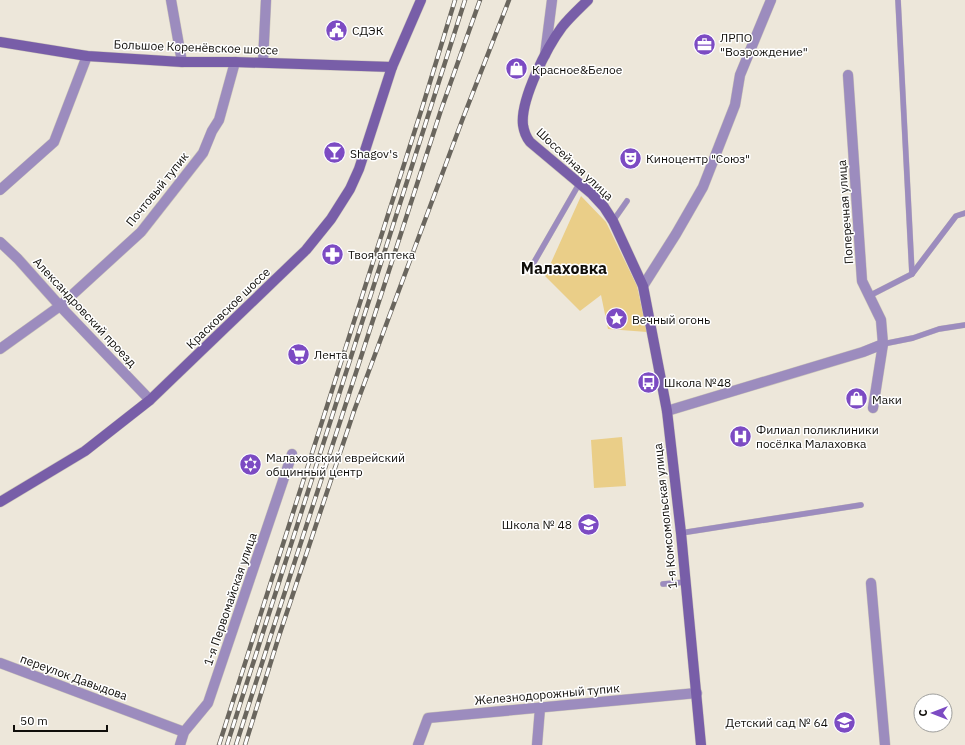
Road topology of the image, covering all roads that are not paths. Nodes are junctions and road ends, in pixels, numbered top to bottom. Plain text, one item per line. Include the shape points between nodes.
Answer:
1 (171, 0) edge
2 (266, 0) edge
3 (421, 0) edge
4 (552, 0) edge
5 (588, 0) edge
6 (772, 0) edge
7 (898, 0) edge
8 (0, 42) edge
9 (545, 55) junction
10 (87, 56) junction
11 (182, 62) junction
12 (235, 62) junction
13 (263, 62) junction
14 (392, 67) junction
15 (848, 74) dead end
16 (579, 184) junction
17 (0, 190) edge
18 (627, 201) dead end
19 (965, 213) edge
20 (613, 221) junction
21 (0, 242) edge
22 (533, 264) dead end
23 (912, 274) junction
24 (643, 286) junction
25 (870, 296) junction
26 (60, 306) junction
27 (965, 326) edge
28 (883, 344) junction
29 (0, 349) edge
30 (150, 400) junction
31 (873, 408) dead end
32 (667, 411) junction
33 (292, 454) dead end
34 (0, 502) edge
35 (861, 505) dead end
36 (681, 533) junction
37 (686, 582) junction
38 (871, 583) dead end
39 (664, 584) dead end
40 (0, 664) edge
41 (697, 693) junction
42 (540, 708) junction
43 (184, 732) junction
44 (180, 745) edge
45 (418, 745) edge
46 (537, 745) edge
47 (701, 745) edge
48 (885, 745) edge

1 - 11 street
2 - 13 street
3 - 14 main road, Красковское шоссе
4 - 9 street
5 - 9 main road, Шоссейная улица via 563,27
6 - 24 street via 740,75 735,105 703,187
7 - 23 lane
8 - 10 main road, Большое Коренёвское шоссе
9 - 16 main road, Шоссейная улица via 523,113 525,134 538,150
10 - 11 main road, Большое Коренёвское шоссе
10 - 17 street via 54,142
11 - 12 main road, Большое Коренёвское шоссе
12 - 13 main road, Большое Коренёвское шоссе
12 - 26 street, Почтовый тупик via 219,120 203,153 141,232
13 - 14 main road, Большое Коренёвское шоссе
14 - 30 main road, Красковское шоссе via 356,175 331,219 306,250
15 - 25 street, Поперечная улица via 862,281
16 - 20 main road, Шоссейная улица via 604,206
16 - 22 lane
18 - 20 lane
19 - 23 lane via 956,216
20 - 24 main road, Шоссейная улица
21 - 26 street, Александровский проезд
23 - 25 lane
24 - 32 main road, 1-я Комсомольская улица
25 - 28 street, Поперечная улица via 881,320
26 - 29 street, Почтовый тупик
26 - 30 street, Александровский проезд
27 - 28 lane via 939,329
28 - 31 street, Поперечная улица
28 - 32 street
30 - 34 main road, Красковское шоссе via 85,451
32 - 36 main road, 1-я Комсомольская улица
33 - 43 street, 1-я Первомайская улица via 208,703
35 - 36 lane
36 - 37 main road, 1-я Комсомольская улица
37 - 39 lane
37 - 41 main road, 1-я Комсомольская улица
38 - 48 street
40 - 43 street, переулок Давыдова
41 - 42 street, Железнодорожный тупик
41 - 47 main road, 1-я Комсомольская улица
42 - 45 street, Железнодорожный тупик via 428,718
42 - 46 street
43 - 44 street, 1-я Первомайская улица

